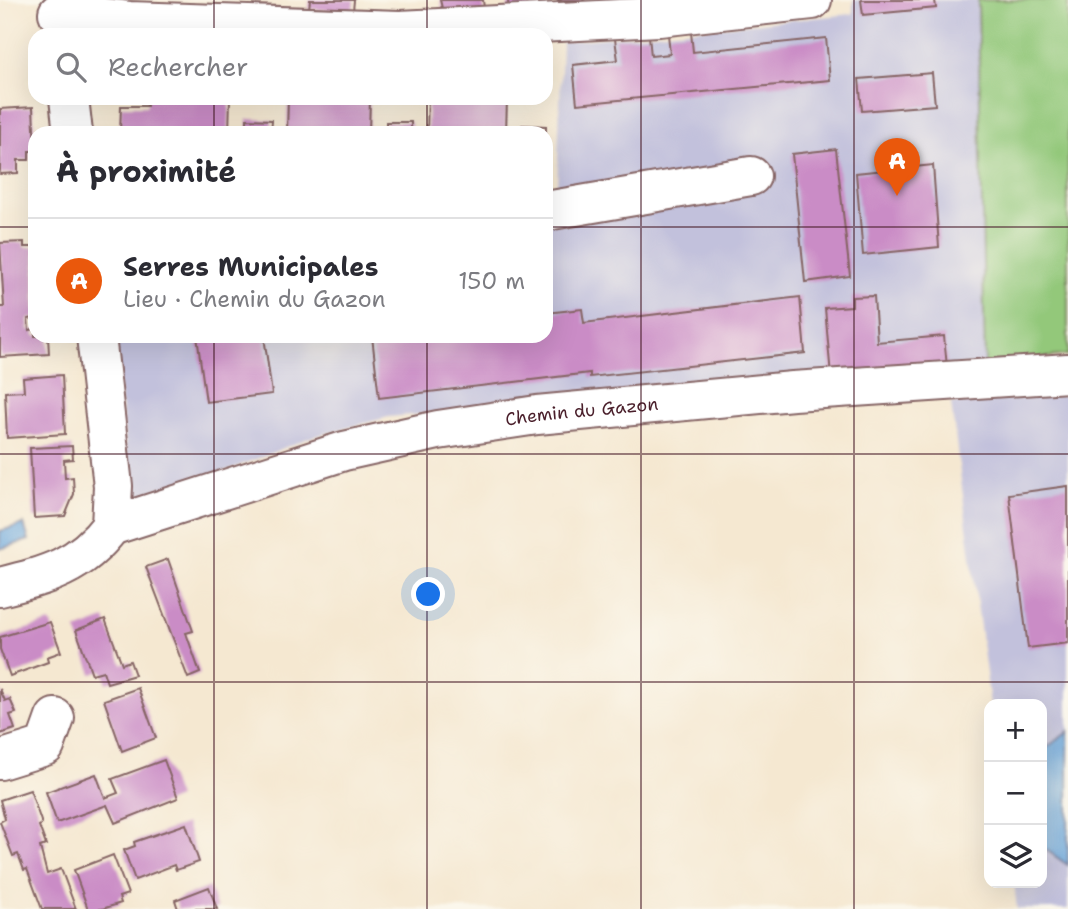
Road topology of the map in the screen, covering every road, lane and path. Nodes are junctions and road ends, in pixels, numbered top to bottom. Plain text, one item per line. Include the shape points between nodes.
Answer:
1 (812, 0) edge
2 (656, 9) edge
3 (283, 12) edge
4 (400, 15) edge
5 (58, 16) edge
6 (70, 105) edge
7 (72, 126) edge
8 (751, 176) dead end
9 (553, 210) edge
10 (97, 343) edge
11 (1068, 373) edge
12 (111, 526) junction
13 (0, 587) edge
14 (55, 719) dead end
15 (0, 760) edge

1 - 2 street
2 - 4 street
3 - 4 street
3 - 5 street via 129,21
6 - 7 street
8 - 9 street
10 - 12 street via 113,486
11 - 12 street, Chemin du Gazon via 779,392 537,415 438,430 344,451
12 - 13 street via 97,544 53,574
14 - 15 street via 45,746

